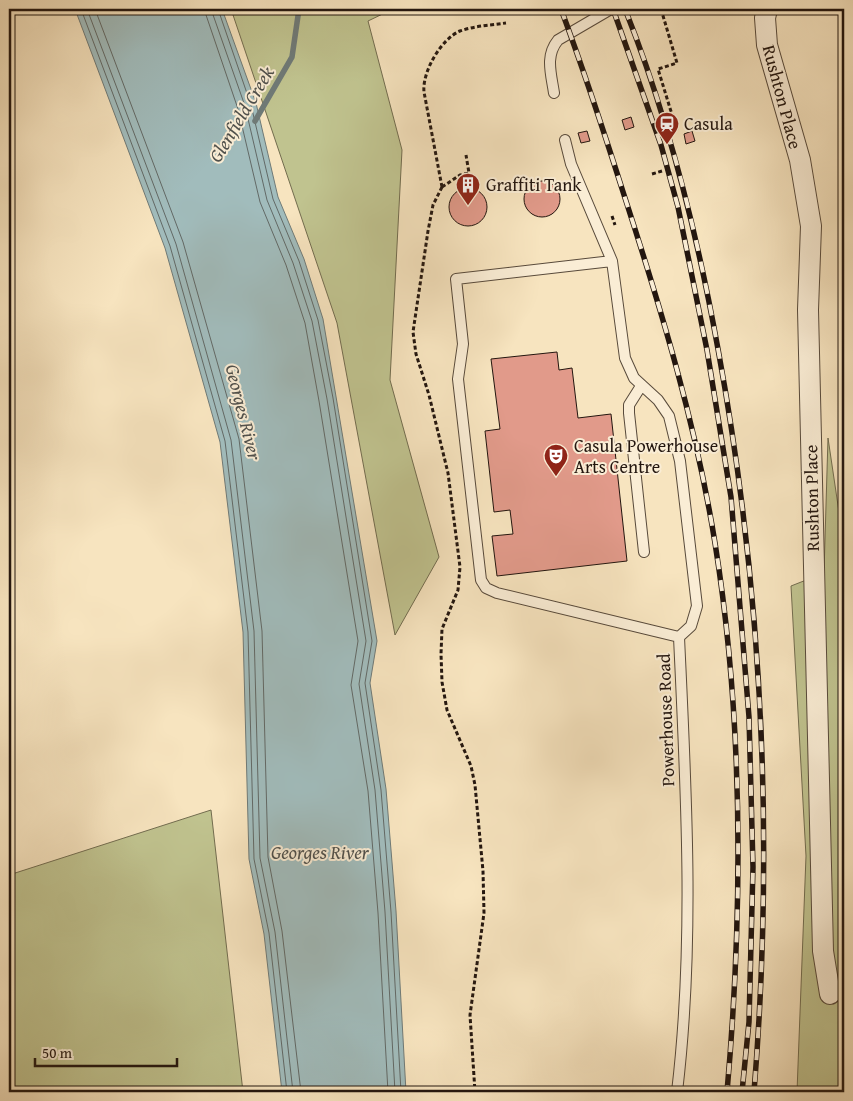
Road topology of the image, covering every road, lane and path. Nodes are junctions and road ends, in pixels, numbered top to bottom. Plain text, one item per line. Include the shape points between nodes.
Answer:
1 (611, 9) edge
2 (661, 9) edge
3 (768, 9) edge
4 (506, 22) dead end
5 (554, 93) dead end
6 (677, 131) dead end
7 (564, 140) dead end
8 (466, 155) dead end
9 (662, 171) dead end
10 (652, 174) dead end
11 (442, 187) junction
12 (612, 216) dead end
13 (615, 225) dead end
14 (612, 261) junction
15 (642, 386) junction
16 (644, 552) dead end
17 (679, 638) junction
18 (830, 994) dead end
19 (475, 1092) edge
20 (676, 1092) edge

1 - 5 lane via 558,40 552,47 549,57
2 - 6 path via 676,63 658,69
3 - 18 street, Rushton Place via 764,18 766,45 800,160 811,226 808,310 823,951
4 - 11 path via 456,33 427,69 424,92
7 - 14 lane, Powerhouse Road via 570,164
8 - 11 path via 469,173
9 - 10 path
11 - 19 path via 433,205 413,332 448,473 460,567 458,590 442,629 441,654 447,710 471,766 475,785 483,871 484,913 470,1015
12 - 13 path
14 - 15 lane, Powerhouse Road via 625,358 634,378
14 - 17 lane via 456,279 463,344 458,379 481,580 486,588 497,593
15 - 16 lane via 629,405 629,413
15 - 17 lane, Powerhouse Road via 665,407 680,461 697,606 691,626
17 - 20 lane, Powerhouse Road via 688,919 686,984

